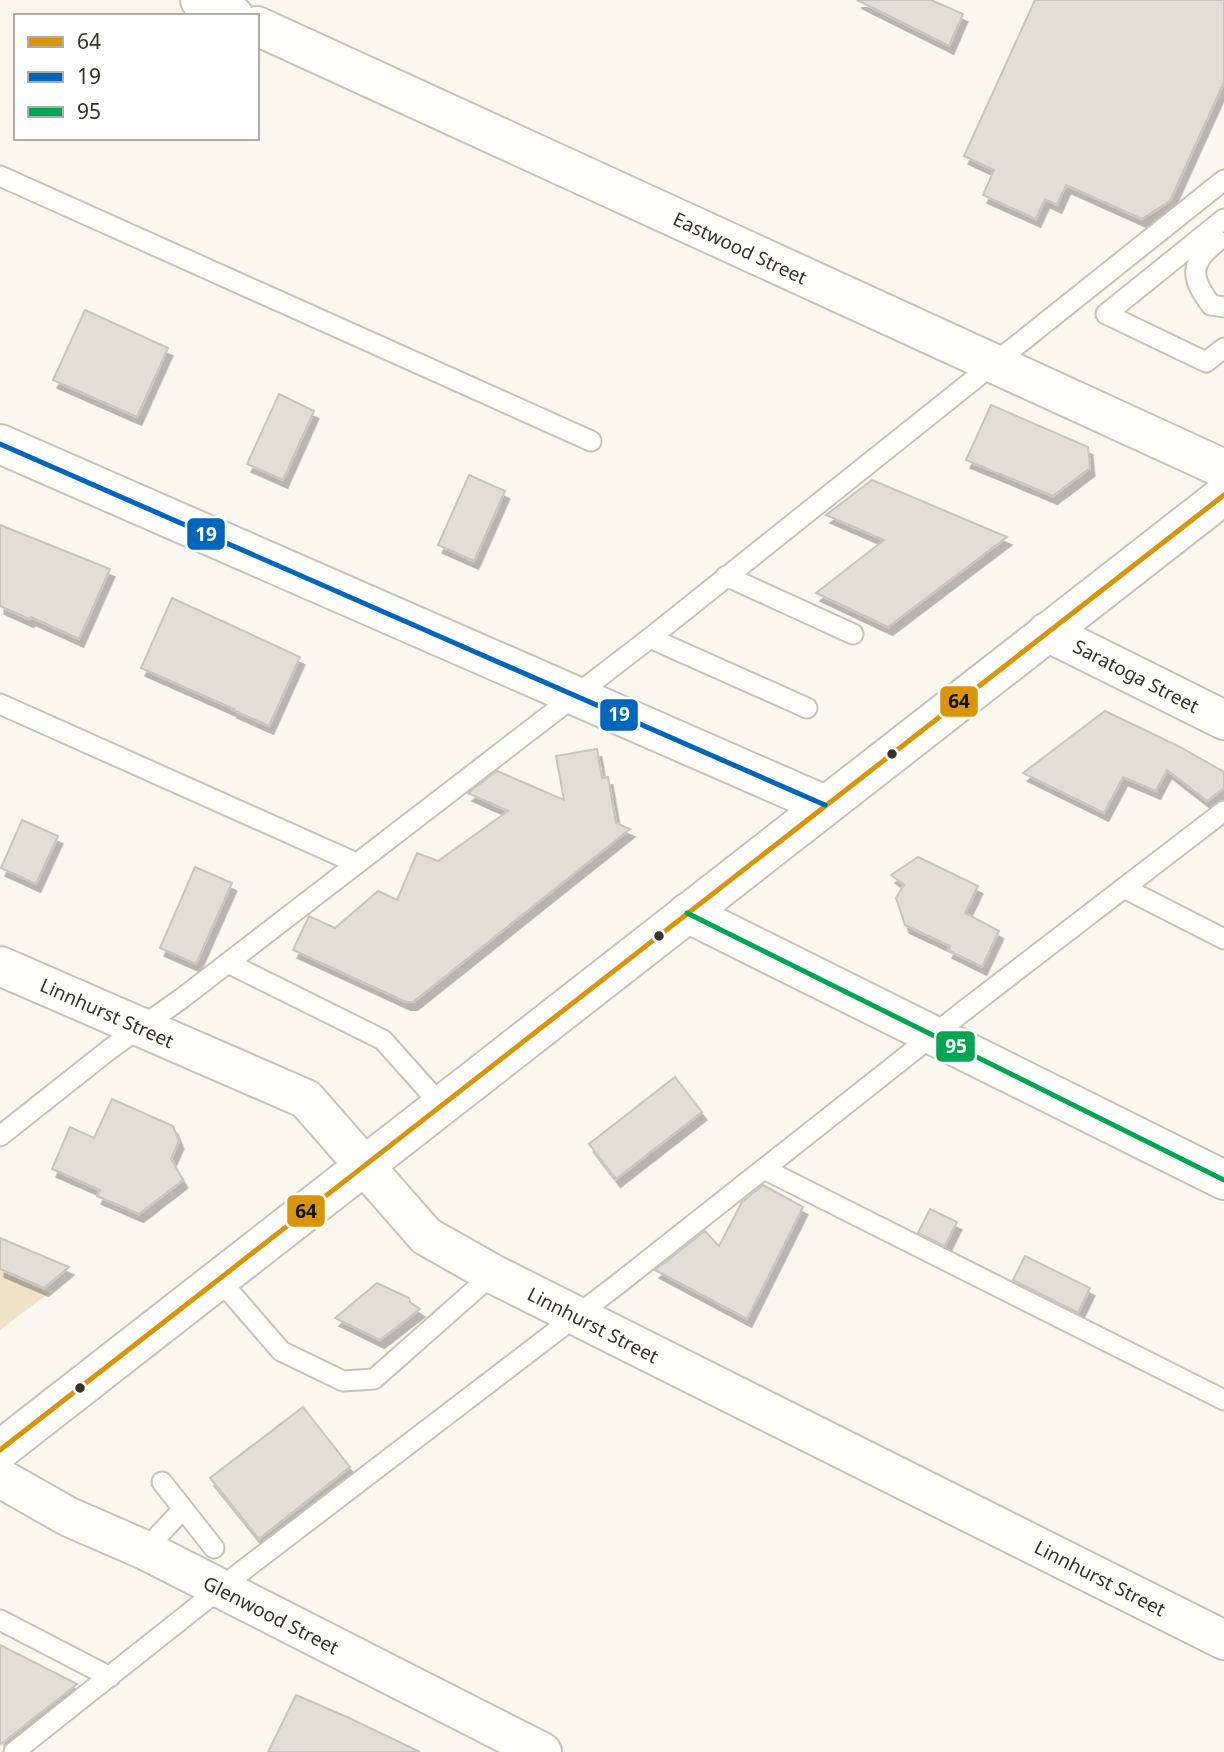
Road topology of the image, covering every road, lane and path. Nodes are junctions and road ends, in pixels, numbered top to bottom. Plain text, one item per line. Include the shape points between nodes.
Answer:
1 (200, 0) edge
2 (230, 14) edge
3 (259, 27) edge
4 (0, 176) edge
5 (1224, 180) edge
6 (1224, 219) edge
7 (1224, 236) edge
8 (1224, 307) edge
9 (1224, 348) edge
10 (994, 365) junction
11 (592, 441) dead end
12 (0, 444) edge
13 (1224, 469) edge
14 (1224, 495) edge
15 (726, 576) junction
16 (1047, 632) junction
17 (853, 634) dead end
18 (650, 638) junction
19 (572, 696) junction
20 (0, 704) edge
21 (807, 708) dead end
22 (1224, 720) edge
23 (825, 805) junction
24 (1224, 811) edge
25 (356, 863) junction
26 (1124, 888) junction
27 (687, 913) junction
28 (1224, 939) edge
29 (228, 963) junction
30 (0, 966) edge
31 (140, 1028) junction
32 (934, 1036) junction
33 (442, 1105) junction
34 (0, 1136) edge
35 (363, 1166) junction
36 (764, 1168) junction
37 (1224, 1180) edge
38 (493, 1274) junction
39 (218, 1278) junction
40 (574, 1315) junction
41 (1224, 1400) edge
42 (0, 1450) edge
43 (0, 1478) edge
44 (162, 1482) dead end
45 (183, 1509) junction
46 (214, 1548) dead end
47 (145, 1550) junction
48 (220, 1589) junction
49 (0, 1620) edge
50 (1224, 1640) edge
51 (110, 1677) junction
52 (14, 1752) edge
53 (542, 1752) edge

1 - 2 street
3 - 10 street, Eastwood Street
4 - 11 lane
5 - 10 lane
6 - 9 lane via 1106,314 1206,362
7 - 8 lane via 1202,253 1196,265 1198,287 1211,306
10 - 13 street, Eastwood Street
10 - 15 lane
12 - 19 street
14 - 16 street
15 - 17 lane
15 - 18 lane
16 - 22 street, Saratoga Street
16 - 23 street
18 - 19 lane
18 - 21 lane
19 - 23 street
19 - 25 lane
20 - 25 lane
23 - 27 street
24 - 26 lane
25 - 29 lane
26 - 28 lane
26 - 32 lane
27 - 32 street
27 - 33 street
29 - 31 lane
29 - 33 lane via 383,1040
30 - 31 street, Linnhurst Street
31 - 34 lane
31 - 35 street, Linnhurst Street via 306,1099
32 - 36 lane
32 - 37 street
33 - 35 street
35 - 38 street, Linnhurst Street via 426,1236
35 - 39 street
36 - 40 lane
36 - 41 lane
38 - 39 lane via 374,1379 343,1381 281,1352
38 - 40 street, Linnhurst Street
39 - 42 street
40 - 48 lane
40 - 50 street, Linnhurst Street
43 - 47 street, Glenwood Street via 69,1517
44 - 45 lane
45 - 46 lane
45 - 47 lane
47 - 48 street, Glenwood Street
48 - 51 lane
48 - 53 street, Glenwood Street
49 - 51 lane
51 - 52 lane

